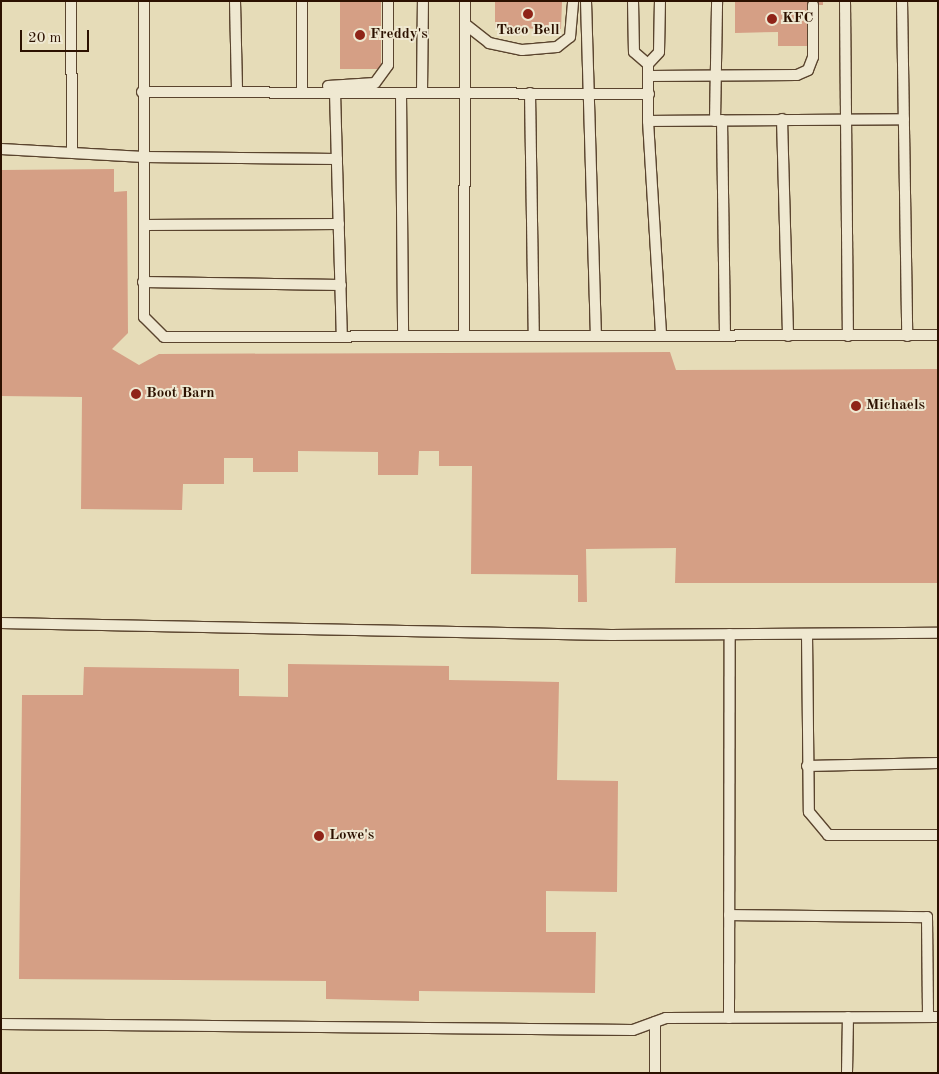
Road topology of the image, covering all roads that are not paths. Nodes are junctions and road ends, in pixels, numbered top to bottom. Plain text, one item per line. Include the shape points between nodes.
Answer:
1 (71, 1) edge
2 (144, 1) edge
3 (235, 1) edge
4 (302, 1) edge
5 (388, 1) edge
6 (424, 1) edge
7 (465, 1) edge
8 (573, 1) edge
9 (586, 1) edge
10 (633, 1) edge
11 (660, 1) edge
12 (717, 1) edge
13 (845, 1) edge
14 (902, 1) edge
15 (813, 5) dead end
16 (465, 24) junction
17 (648, 64) junction
18 (716, 74) junction
19 (649, 76) junction
20 (302, 90) junction
21 (142, 92) junction
22 (237, 92) junction
23 (335, 92) junction
24 (422, 92) junction
25 (401, 93) junction
26 (463, 93) junction
27 (530, 93) junction
28 (586, 93) junction
29 (649, 94) junction
30 (844, 118) junction
31 (782, 119) junction
32 (904, 119) junction
33 (718, 120) junction
34 (648, 121) junction
35 (1, 149) edge
36 (72, 151) junction
37 (144, 157) junction
38 (337, 159) junction
39 (339, 224) junction
40 (144, 225) junction
41 (144, 282) junction
42 (341, 285) junction
43 (938, 335) edge
44 (342, 336) junction
45 (403, 336) junction
46 (464, 336) junction
47 (534, 336) junction
48 (596, 336) junction
49 (661, 336) junction
50 (725, 336) junction
51 (788, 336) junction
52 (848, 336) junction
53 (907, 336) junction
54 (1, 623) edge
55 (938, 633) edge
56 (730, 634) junction
57 (807, 634) junction
58 (938, 763) edge
59 (807, 766) junction
60 (938, 835) edge
61 (729, 915) junction
62 (933, 1017) edge
63 (730, 1018) junction
64 (848, 1018) junction
65 (655, 1022) junction
66 (1, 1024) edge
67 (655, 1073) edge
68 (848, 1073) edge

1 - 36 lane
2 - 21 lane
3 - 22 lane
4 - 20 lane
5 - 20 lane via 388,65 375,83
6 - 24 lane
7 - 16 lane
8 - 16 lane via 570,37 557,47 522,50 489,43
9 - 28 lane
10 - 17 lane via 634,52
11 - 17 lane via 659,52
12 - 18 lane
13 - 30 lane
14 - 32 lane
15 - 18 lane via 813,57 808,70 797,75
16 - 26 lane
17 - 19 lane
18 - 19 lane
18 - 33 lane
19 - 29 lane
20 - 22 lane
20 - 23 lane
21 - 22 lane
21 - 37 lane
23 - 25 lane
23 - 38 lane
24 - 25 lane
24 - 26 lane
25 - 45 lane
26 - 27 lane
26 - 46 lane
27 - 28 lane
27 - 47 lane
28 - 29 lane
28 - 48 lane
29 - 34 lane
30 - 31 lane
30 - 32 lane
30 - 52 lane
31 - 33 lane
31 - 51 lane
32 - 53 lane
33 - 34 lane
33 - 50 lane
34 - 49 lane
35 - 36 lane
36 - 37 lane
37 - 38 lane
37 - 40 lane
38 - 39 lane
39 - 40 lane
39 - 42 lane
40 - 41 lane
41 - 42 lane
41 - 44 lane via 144,317 164,337
42 - 44 lane
43 - 53 lane
44 - 45 lane
45 - 46 lane
46 - 47 lane
47 - 48 lane
48 - 49 lane
49 - 50 lane
50 - 51 lane
51 - 52 lane
52 - 53 lane
54 - 56 lane via 601,635
55 - 57 lane
56 - 57 lane
56 - 61 lane
57 - 59 lane
58 - 59 lane
59 - 60 lane via 809,812 828,835
61 - 62 lane via 926,917
61 - 63 lane
62 - 64 lane
63 - 64 lane
63 - 65 lane via 666,1018
64 - 68 lane
65 - 66 lane via 634,1030
65 - 67 lane

